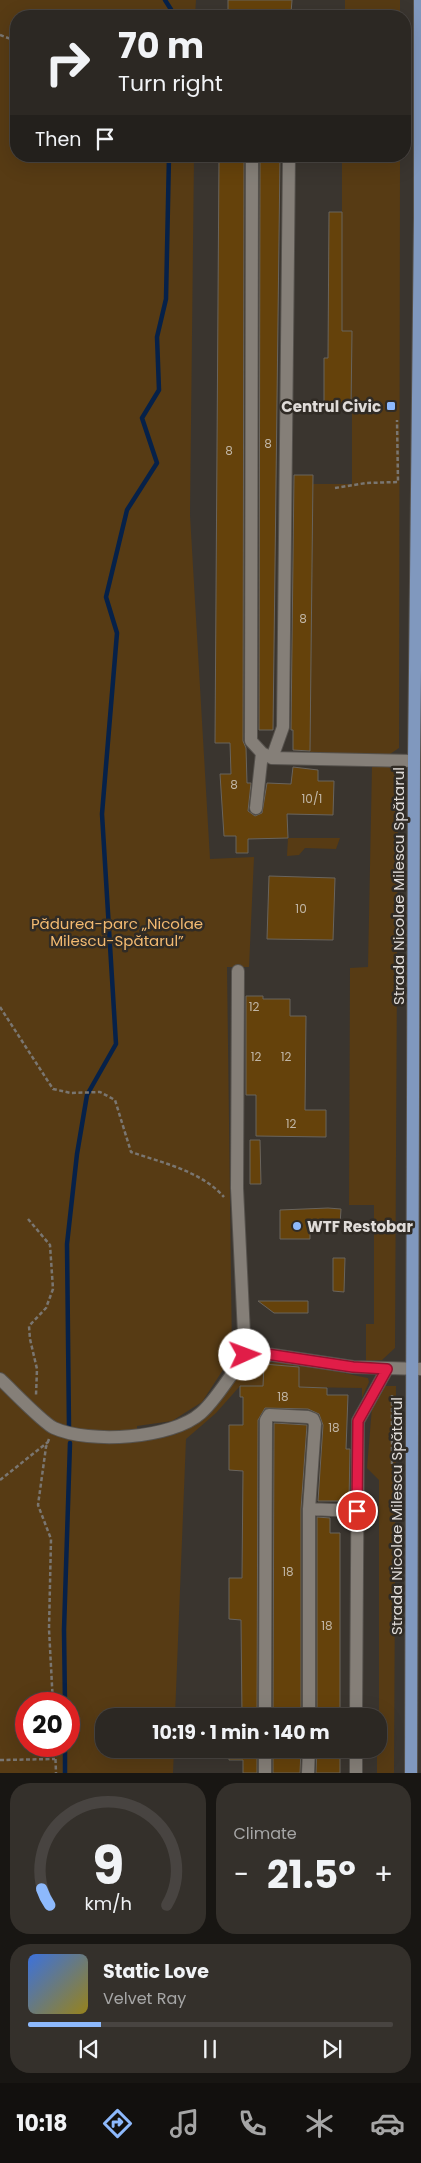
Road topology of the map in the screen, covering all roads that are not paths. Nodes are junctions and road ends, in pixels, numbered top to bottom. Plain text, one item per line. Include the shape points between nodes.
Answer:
1 (420, 0) edge
2 (252, 162) edge
3 (289, 162) edge
4 (421, 217) edge
5 (419, 557) edge
6 (267, 755) junction
7 (414, 761) junction
8 (256, 808) dead end
9 (238, 971) dead end
10 (417, 1028) edge
11 (245, 1355) junction
12 (387, 1369) junction
13 (417, 1369) edge
14 (0, 1379) edge
15 (309, 1509) junction
16 (357, 1511) junction
17 (416, 1619) edge
18 (265, 1708) edge
19 (309, 1708) edge
20 (356, 1708) edge
21 (265, 1758) edge
22 (308, 1758) edge
23 (356, 1758) edge
24 (265, 1773) edge
25 (308, 1773) edge
26 (356, 1773) edge
27 (411, 1773) edge

1 - 4 main road, Strada Nicolae Milescu Spătarul
2 - 6 lane via 251,741
3 - 6 lane via 283,727
4 - 5 main road, Strada Nicolae Milescu Spătarul
5 - 7 main road, Strada Nicolae Milescu Spătarul
6 - 7 lane
6 - 8 lane
7 - 10 main road, Strada Nicolae Milescu Spătarul
9 - 11 lane via 238,1213
10 - 13 main road, Strada Nicolae Milescu Spătarul
11 - 12 lane via 260,1353
11 - 14 lane via 202,1413 182,1426 154,1434 121,1437 53,1428
12 - 13 lane
12 - 16 lane via 358,1421
13 - 17 main road, Strada Nicolae Milescu Spătarul
15 - 16 lane
15 - 18 lane via 313,1419 269,1415 266,1420
15 - 19 lane
16 - 20 lane
17 - 27 main road, Strada Nicolae Milescu Spătarul
21 - 24 lane
22 - 25 lane
23 - 26 lane

